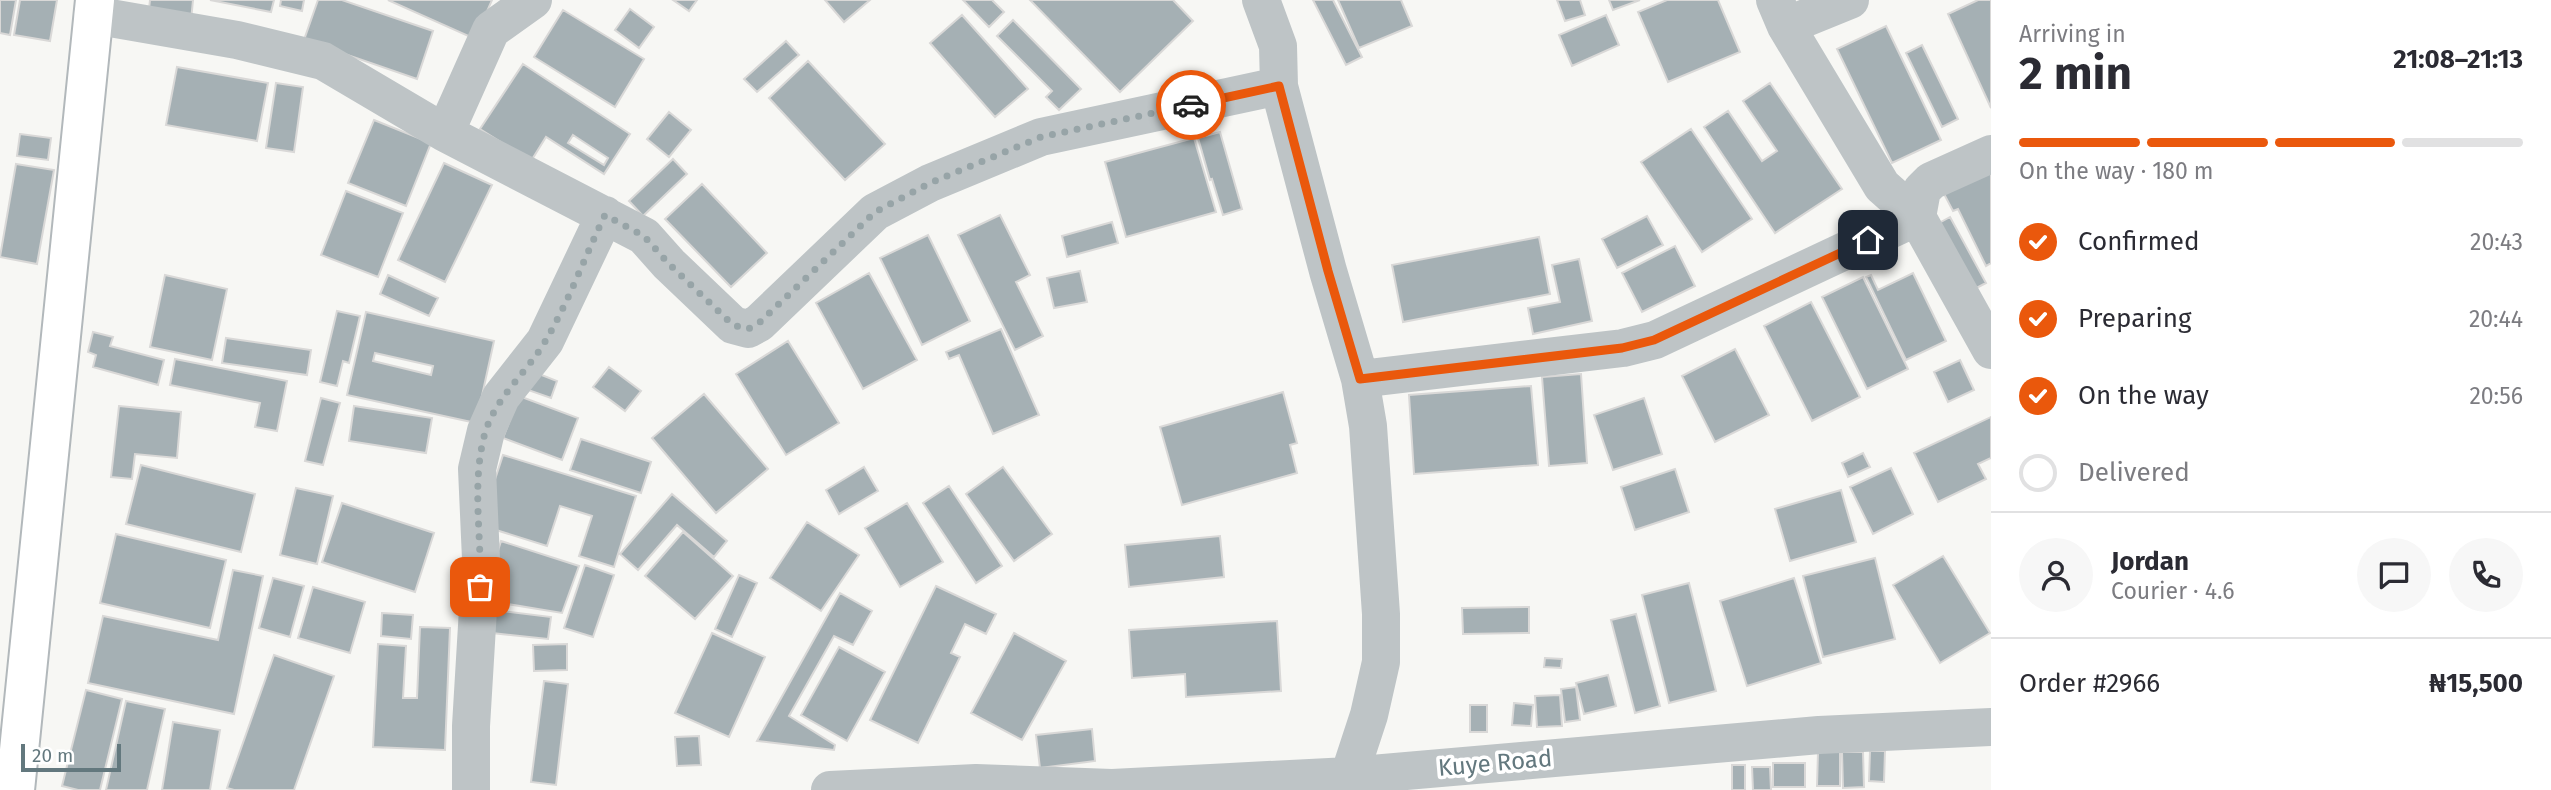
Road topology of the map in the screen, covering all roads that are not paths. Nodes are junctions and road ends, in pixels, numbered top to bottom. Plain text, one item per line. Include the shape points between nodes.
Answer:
1 (533, 0) edge
2 (1261, 0) edge
3 (1850, 0) edge
4 (94, 7) edge
5 (1781, 13) edge
6 (1279, 86) junction
7 (445, 133) junction
8 (1991, 155) edge
9 (605, 215) junction
10 (1917, 217) junction
11 (1991, 350) edge
12 (1360, 379) junction
13 (1991, 727) edge
14 (1349, 776) junction
15 (1114, 789) edge
16 (15, 790) edge
17 (471, 790) edge
18 (830, 790) edge

1 - 7 street via 491,30
2 - 6 street via 1278,46
3 - 5 street
4 - 7 street via 323,61
4 - 16 main road
5 - 10 street via 1882,186
6 - 9 street via 1041,137 930,183 875,212 748,329 733,325 644,236
6 - 12 street
7 - 9 street
8 - 10 street via 1931,181 1922,190
9 - 17 street via 545,341 501,397 477,469 481,559
10 - 11 street
10 - 12 street via 1654,340 1622,348
12 - 14 street via 1368,426 1381,662
13 - 14 street, Kuye Road via 1819,735
14 - 15 street, Kuye Road
15 - 18 street, Kuye Road via 976,783

